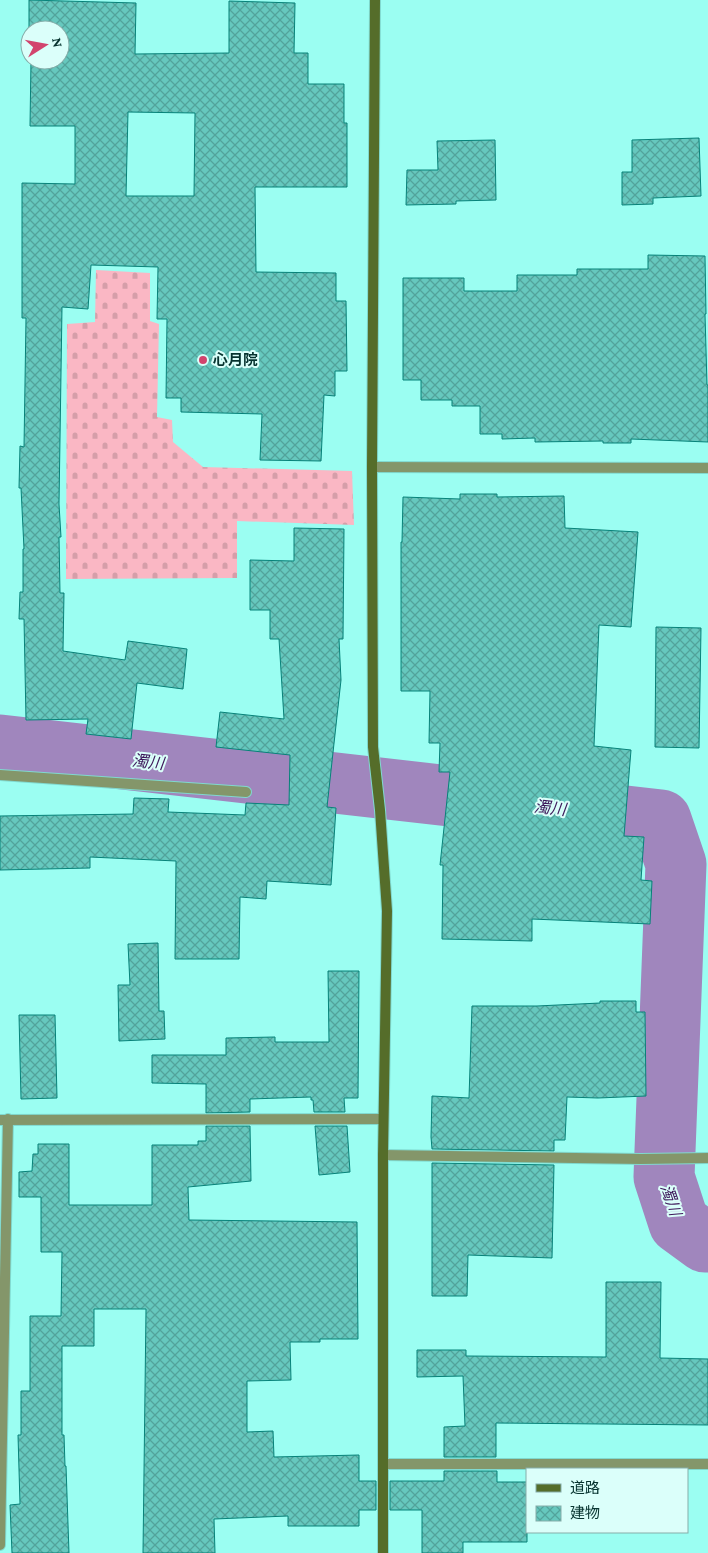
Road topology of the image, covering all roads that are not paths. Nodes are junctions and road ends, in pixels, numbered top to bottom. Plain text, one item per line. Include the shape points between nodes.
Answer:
1 (375, 0) edge
2 (372, 467) junction
3 (708, 468) edge
4 (0, 775) edge
5 (246, 792) dead end
6 (4, 1119) edge
7 (383, 1119) junction
8 (383, 1155) junction
9 (708, 1158) edge
10 (383, 1464) junction
11 (708, 1464) edge
12 (0, 1545) edge
13 (383, 1553) edge

1 - 2 street
2 - 3 street
2 - 7 street via 373,747 387,911
4 - 5 street
6 - 7 street
6 - 12 street
7 - 8 street
8 - 9 street
8 - 10 street
10 - 11 street
10 - 13 street

